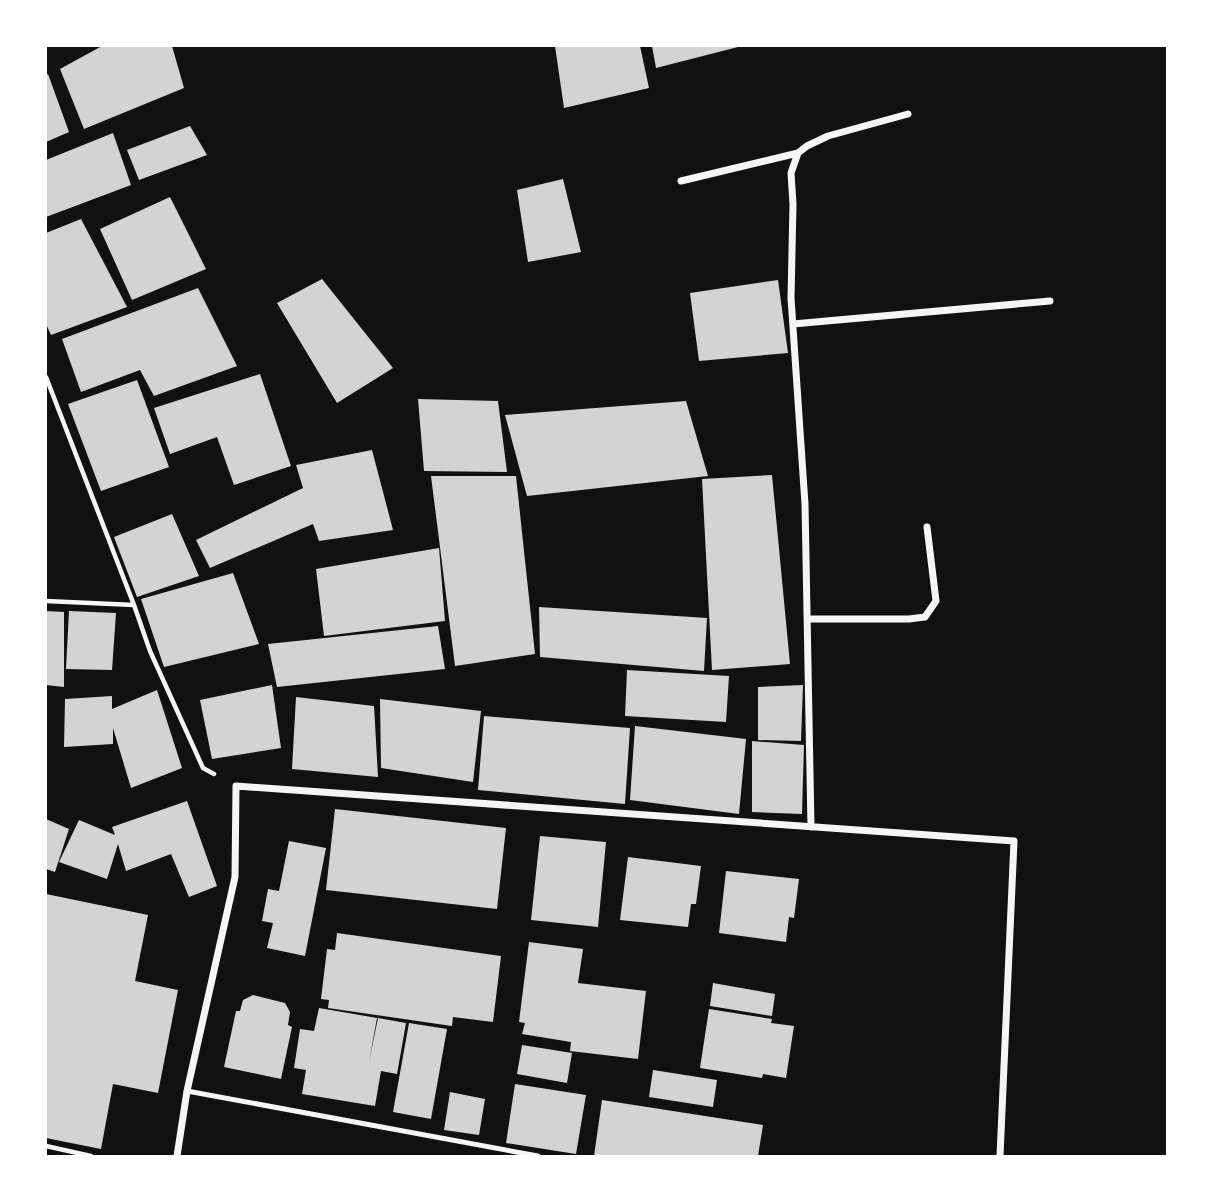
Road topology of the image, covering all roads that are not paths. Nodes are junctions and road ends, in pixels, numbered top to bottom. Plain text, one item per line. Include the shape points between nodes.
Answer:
1 (908, 114) dead end
2 (798, 153) junction
3 (681, 181) dead end
4 (1050, 300) dead end
5 (793, 324) junction
6 (927, 527) dead end
7 (808, 620) junction
8 (811, 827) junction
9 (187, 1091) junction
10 (177, 1157) edge
11 (538, 1157) edge
12 (999, 1157) edge

1 - 2 street via 828,136
2 - 3 street
2 - 5 street via 791,173
4 - 5 street
5 - 7 street via 806,504
6 - 7 street via 936,601 925,617
7 - 8 street
8 - 9 street via 236,786 235,877
8 - 12 street via 1014,841
9 - 10 street
9 - 11 lane

